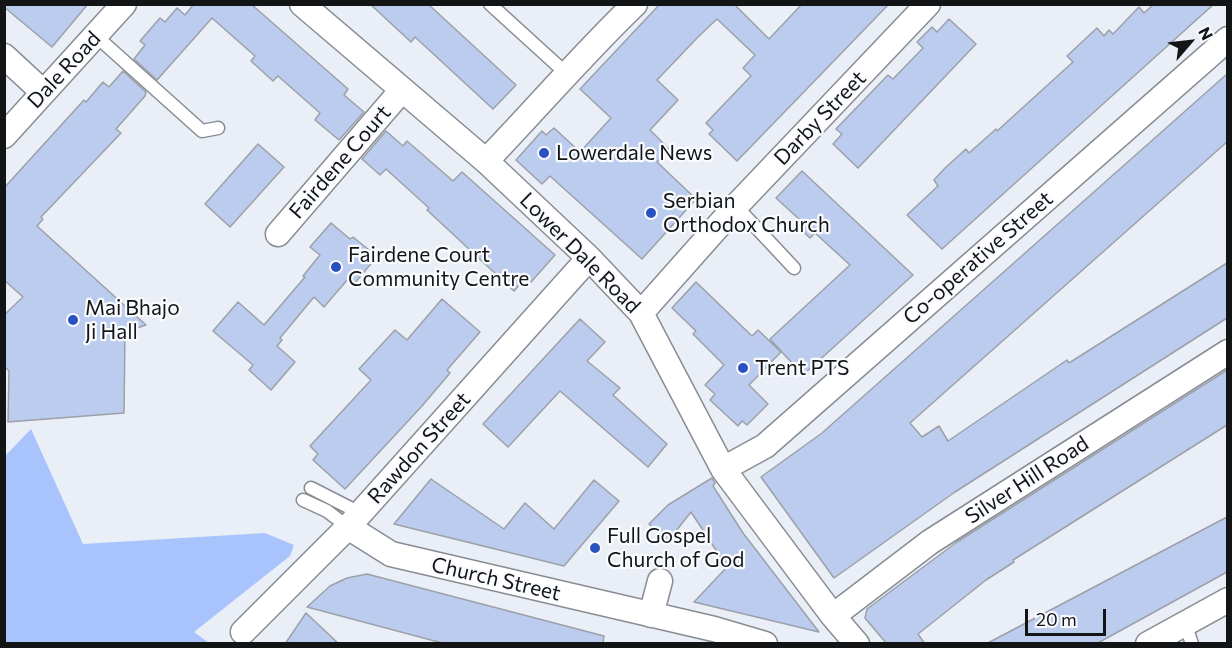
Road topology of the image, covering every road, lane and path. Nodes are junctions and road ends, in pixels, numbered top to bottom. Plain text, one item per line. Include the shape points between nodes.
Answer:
1 (124, 4) edge
2 (302, 4) edge
3 (490, 4) edge
4 (635, 4) edge
5 (928, 4) edge
6 (96, 36) junction
7 (1227, 39) edge
8 (4, 56) edge
9 (568, 75) junction
10 (402, 90) junction
11 (43, 92) junction
12 (218, 128) dead end
13 (4, 136) edge
14 (486, 161) junction
15 (736, 206) junction
16 (278, 234) dead end
17 (589, 258) junction
18 (794, 268) dead end
19 (641, 313) junction
20 (1227, 352) edge
21 (723, 469) junction
22 (311, 488) dead end
23 (303, 500) dead end
24 (354, 520) junction
25 (660, 581) dead end
26 (1227, 600) edge
27 (651, 615) junction
28 (833, 616) junction
29 (243, 632) dead end
30 (1188, 633) edge
31 (765, 644) edge
32 (857, 644) edge
33 (1148, 644) edge

1 - 6 street, Dale Road
2 - 10 street, Lower Dale Road
3 - 9 lane
4 - 9 street
5 - 15 street, Darby Street
6 - 11 street, Dale Road
6 - 12 lane via 202,131
7 - 21 street, Co-operative Street via 765,446
8 - 11 street
9 - 14 street
10 - 14 street, Lower Dale Road
10 - 16 street, Fairdene Court
11 - 13 street, Dale Road
14 - 17 street, Lower Dale Road
15 - 18 lane
15 - 19 street, Darby Street
17 - 19 street, Lower Dale Road
17 - 24 street, Rawdon Street
19 - 21 street, Lower Dale Road
20 - 28 street, Silver Hill Road via 930,542
21 - 28 street, Lower Dale Road
22 - 24 lane
23 - 24 lane
24 - 27 street, Church Street via 391,554
24 - 29 street, Rawdon Street
25 - 27 street
26 - 30 street
27 - 31 street, Church Street
28 - 32 street, Lower Dale Road
30 - 33 street

